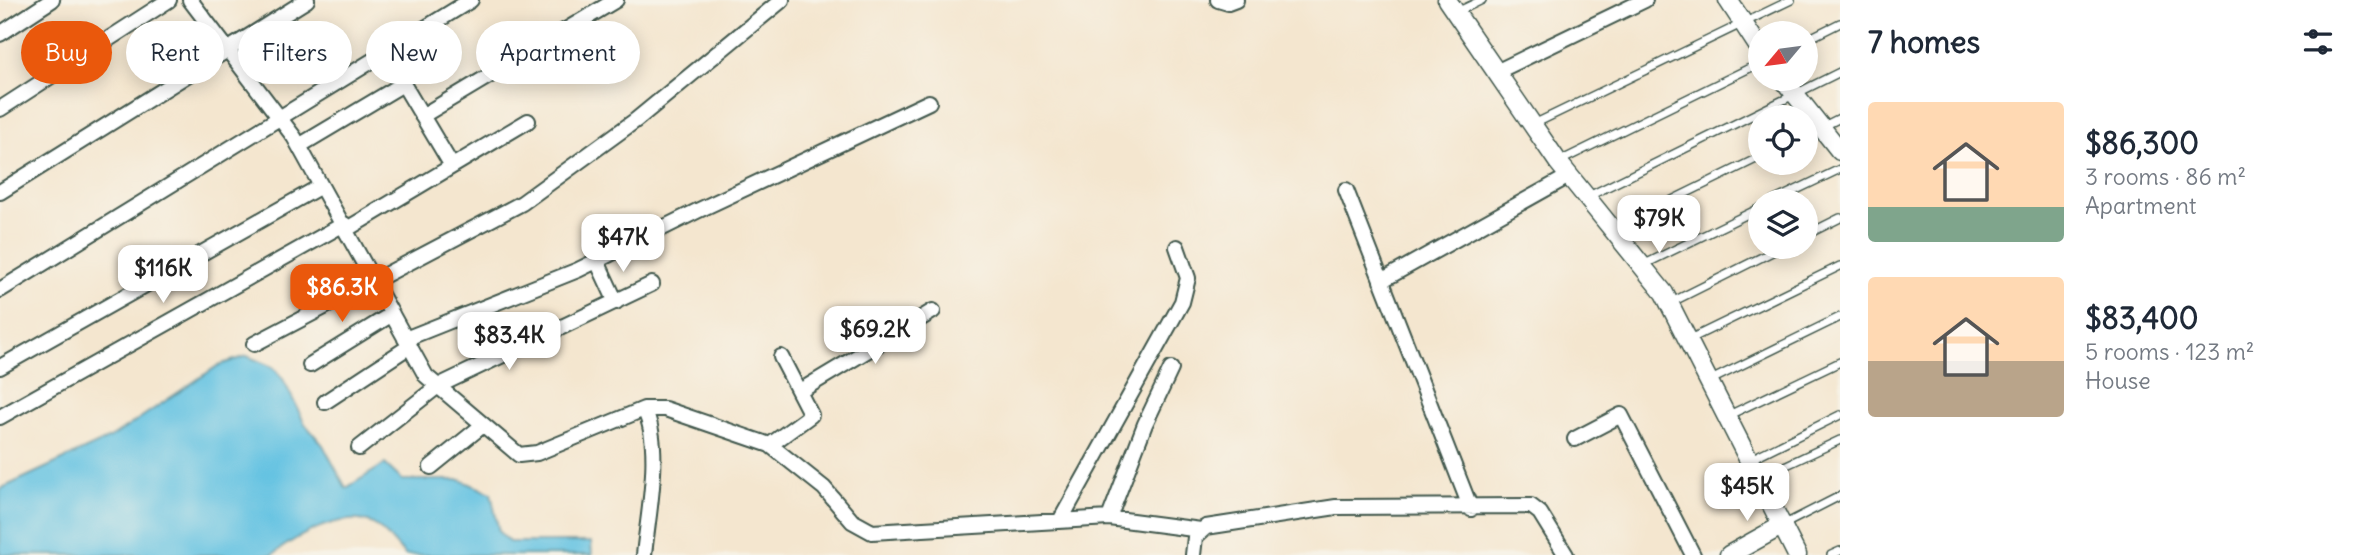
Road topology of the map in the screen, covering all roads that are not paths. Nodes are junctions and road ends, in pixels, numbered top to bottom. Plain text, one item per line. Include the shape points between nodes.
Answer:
1 (52, 0) edge
2 (169, 0) edge
3 (190, 0) edge
4 (307, 0) edge
5 (471, 0) edge
6 (616, 0) edge
7 (782, 0) edge
8 (1218, 0) edge
9 (1236, 0) edge
10 (1482, 0) edge
11 (1645, 0) edge
12 (1728, 0) edge
13 (1791, 0) edge
14 (1452, 6) edge
15 (439, 21) edge
16 (1840, 23) edge
17 (1741, 24) junction
18 (1748, 33) edge
19 (0, 34) edge
20 (1818, 34) edge
21 (229, 48) junction
22 (366, 67) edge
23 (1748, 69) edge
24 (1496, 72) junction
25 (1840, 72) edge
26 (403, 84) joint
27 (1793, 91) edge
28 (1795, 94) junction
29 (929, 102) dead end
30 (1801, 105) edge
31 (0, 109) edge
32 (422, 116) junction
33 (280, 118) junction
34 (1840, 118) edge
35 (528, 121) dead end
36 (1532, 125) junction
37 (1818, 129) edge
38 (1818, 134) edge
39 (299, 146) junction
40 (1840, 151) edge
41 (1748, 163) edge
42 (452, 166) junction
43 (1563, 169) junction
44 (1840, 169) edge
45 (321, 186) junction
46 (1798, 189) edge
47 (1346, 190) dead end
48 (0, 192) edge
49 (1586, 197) junction
50 (1748, 214) edge
51 (1840, 218) edge
52 (345, 226) junction
53 (1818, 228) edge
54 (1612, 229) junction
55 (1177, 247) dead end
56 (1758, 259) edge
57 (597, 261) junction
58 (1642, 266) junction
59 (1840, 266) edge
60 (373, 281) junction
61 (1381, 281) junction
62 (652, 284) dead end
63 (0, 290) edge
64 (617, 302) junction
65 (1669, 303) junction
66 (933, 311) dead end
67 (392, 314) junction
68 (1840, 317) edge
69 (1688, 341) junction
70 (408, 343) junction
71 (254, 344) dead end
72 (781, 357) dead end
73 (1840, 362) edge
74 (310, 365) dead end
75 (0, 367) edge
76 (1171, 369) dead end
77 (1708, 381) junction
78 (438, 386) junction
79 (800, 391) junction
80 (325, 402) dead end
81 (644, 409) junction
82 (1840, 415) edge
83 (1726, 416) junction
84 (0, 418) edge
85 (483, 425) junction
86 (1576, 439) dead end
87 (1840, 440) edge
88 (770, 445) junction
89 (359, 448) dead end
90 (1748, 460) junction
91 (430, 467) dead end
92 (1758, 478) junction
93 (1840, 496) edge
94 (1471, 509) junction
95 (1109, 518) junction
96 (1060, 521) junction
97 (1783, 526) junction
98 (1200, 530) junction
99 (1840, 551) edge
100 (644, 555) edge
101 (1193, 555) edge
102 (1566, 555) edge
103 (1693, 555) edge
104 (1729, 555) edge
105 (1797, 555) edge
106 (1831, 555) edge

1 - 19 street
2 - 31 street
3 - 21 street
4 - 21 street
5 - 15 street
6 - 32 street
7 - 60 street via 564,175 500,216
8 - 9 street
10 - 14 lane
11 - 24 street
12 - 17 street
13 - 17 lane
14 - 24 street
16 - 20 lane
17 - 18 street
17 - 36 lane
21 - 33 street
21 - 48 street
22 - 33 street
23 - 43 lane
24 - 36 street
25 - 28 lane
26 - 32 street
26 - 39 street
27 - 28 street
28 - 30 street
28 - 49 lane
29 - 57 street
32 - 42 street
33 - 39 street
33 - 63 street
34 - 37 lane
35 - 42 street
36 - 43 street
38 - 40 street
39 - 45 street
41 - 54 lane
42 - 52 street
43 - 49 street
43 - 61 street
44 - 46 lane
45 - 52 street
45 - 75 street
47 - 61 street
49 - 54 street
50 - 58 lane
51 - 53 lane
52 - 60 street
52 - 84 street
54 - 58 street
55 - 96 street via 1188,278 1182,302
56 - 65 lane
57 - 64 street
57 - 70 street
58 - 65 street
59 - 69 lane
60 - 67 street
60 - 71 street
61 - 94 street
62 - 64 street
64 - 78 street
65 - 69 street
66 - 79 street
67 - 70 street
67 - 74 street
68 - 77 lane
69 - 77 street
70 - 78 street via 426,376
70 - 80 street
72 - 79 street
73 - 83 lane
76 - 95 street
77 - 83 street
78 - 85 street
78 - 89 street
79 - 88 street via 811,415
81 - 85 street via 526,457
81 - 88 street via 664,409
81 - 100 street via 651,422 653,447
82 - 90 lane
83 - 90 street
85 - 91 street
86 - 103 street via 1622,415
87 - 92 lane
88 - 96 street via 824,488 864,530
90 - 92 street
92 - 97 street
93 - 97 lane
94 - 98 street via 1336,507
94 - 102 street via 1531,506 1545,518
95 - 96 street
95 - 98 street
97 - 104 street
97 - 105 street
98 - 101 street via 1192,545
99 - 106 lane

